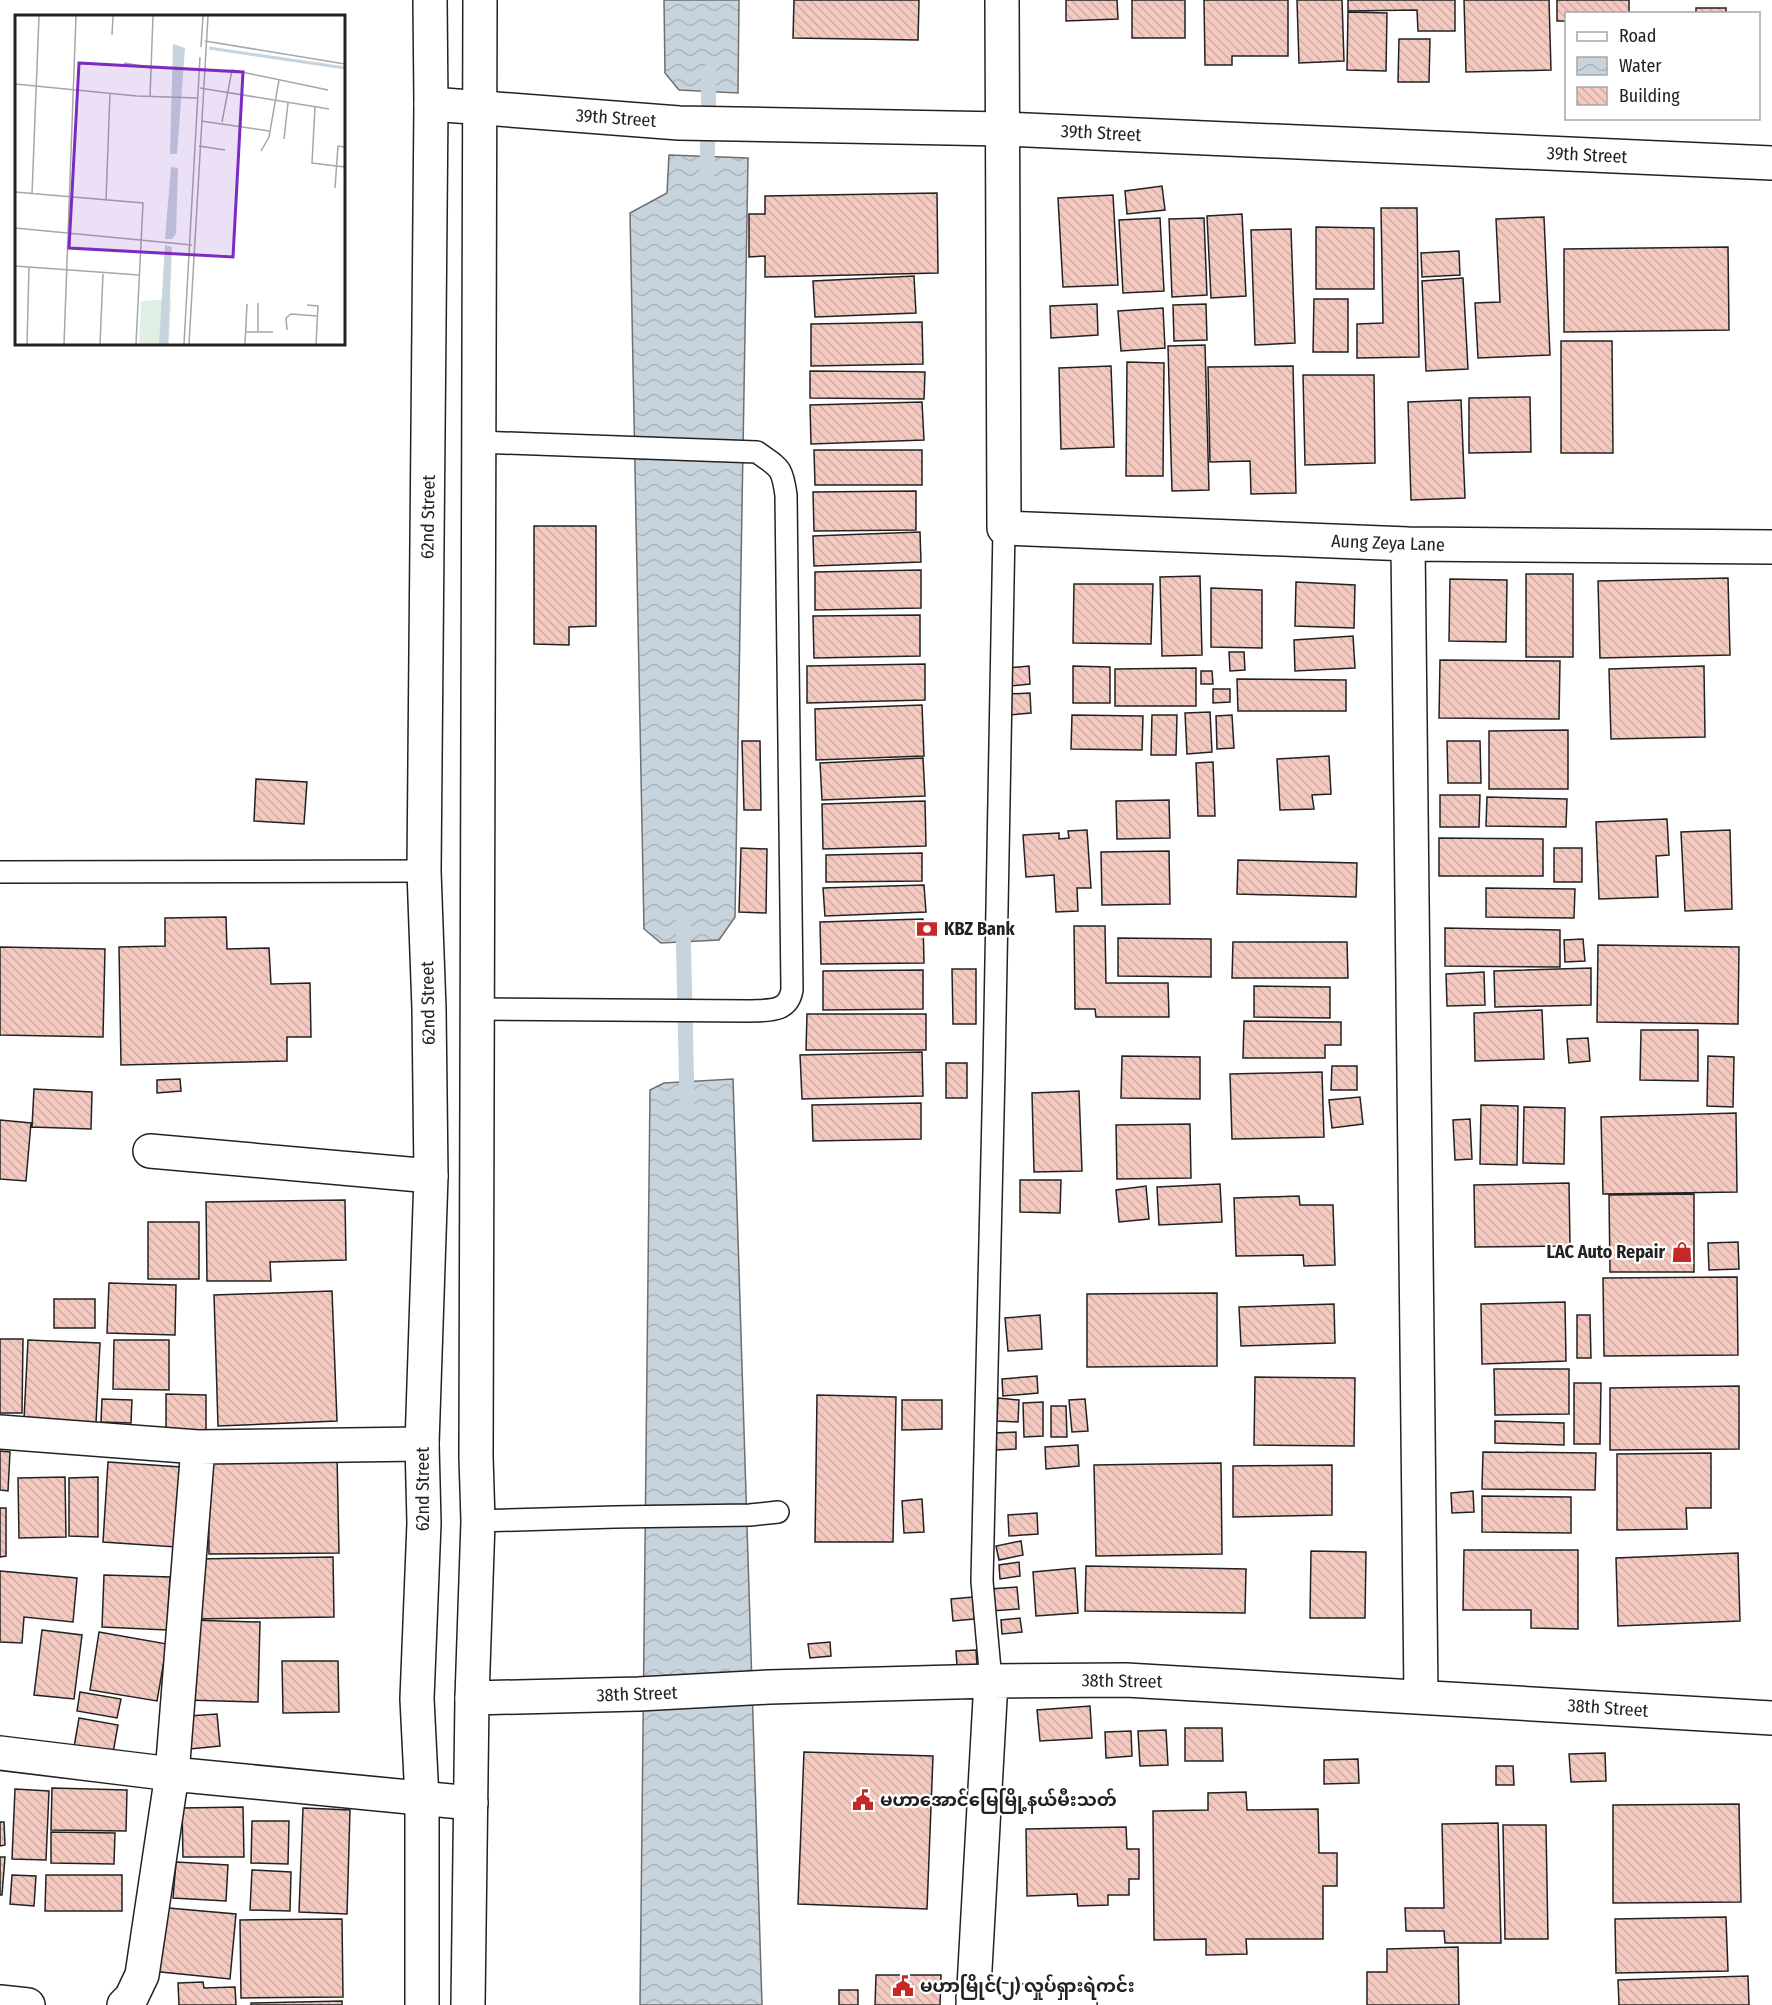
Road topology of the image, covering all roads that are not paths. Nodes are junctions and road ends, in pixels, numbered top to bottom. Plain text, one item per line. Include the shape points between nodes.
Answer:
1 (430, 0) edge
2 (480, 0) edge
3 (1002, 0) edge
4 (431, 104) junction
5 (479, 108) junction
6 (1003, 129) junction
7 (1772, 163) edge
8 (478, 442) junction
9 (1004, 528) junction
10 (1408, 544) junction
11 (1772, 547) edge
12 (424, 871) junction
13 (0, 872) edge
14 (477, 1009) junction
15 (150, 1151) dead end
16 (431, 1176) junction
17 (0, 1432) edge
18 (423, 1444) junction
19 (198, 1447) junction
20 (778, 1512) dead end
21 (478, 1521) junction
22 (991, 1681) junction
23 (1421, 1696) junction
24 (472, 1698) junction
25 (1772, 1718) edge
26 (0, 1753) edge
27 (172, 1774) junction
28 (422, 1799) junction
29 (471, 1803) junction
30 (0, 2002) edge
31 (973, 2002) edge
32 (28, 2005) edge
33 (123, 2005) edge
34 (422, 2005) edge
35 (468, 2005) edge
36 (1080, 2005) edge

1 - 4 street, 62nd Street
2 - 5 street
3 - 6 street
4 - 5 street, 39th Street
4 - 12 street, 62nd Street
5 - 6 street, 39th Street via 679,123
5 - 8 street
6 - 7 street, 39th Street
6 - 9 street
8 - 14 street
8 - 14 lane via 757,452 779,469 786,495 792,990 786,1005 779,1009 749,1011
9 - 10 street, Aung Zeya Lane
9 - 22 lane via 982,1581
10 - 11 street, Aung Zeya Lane
10 - 23 street
12 - 13 lane
12 - 16 street, 62nd Street
14 - 21 street
15 - 16 street
16 - 18 street, 62nd Street
17 - 19 street
18 - 19 street
18 - 28 street, 62nd Street via 417,1699
19 - 27 street
20 - 21 lane
21 - 24 street
22 - 23 street, 38th Street via 1126,1680
22 - 24 street, 38th Street
22 - 31 street
23 - 25 street, 38th Street
24 - 29 street
26 - 27 street
27 - 28 street
27 - 33 street via 142,1975 131,1998
28 - 29 street
28 - 34 street, 62nd Street
29 - 35 street
30 - 32 street
31 - 36 street

